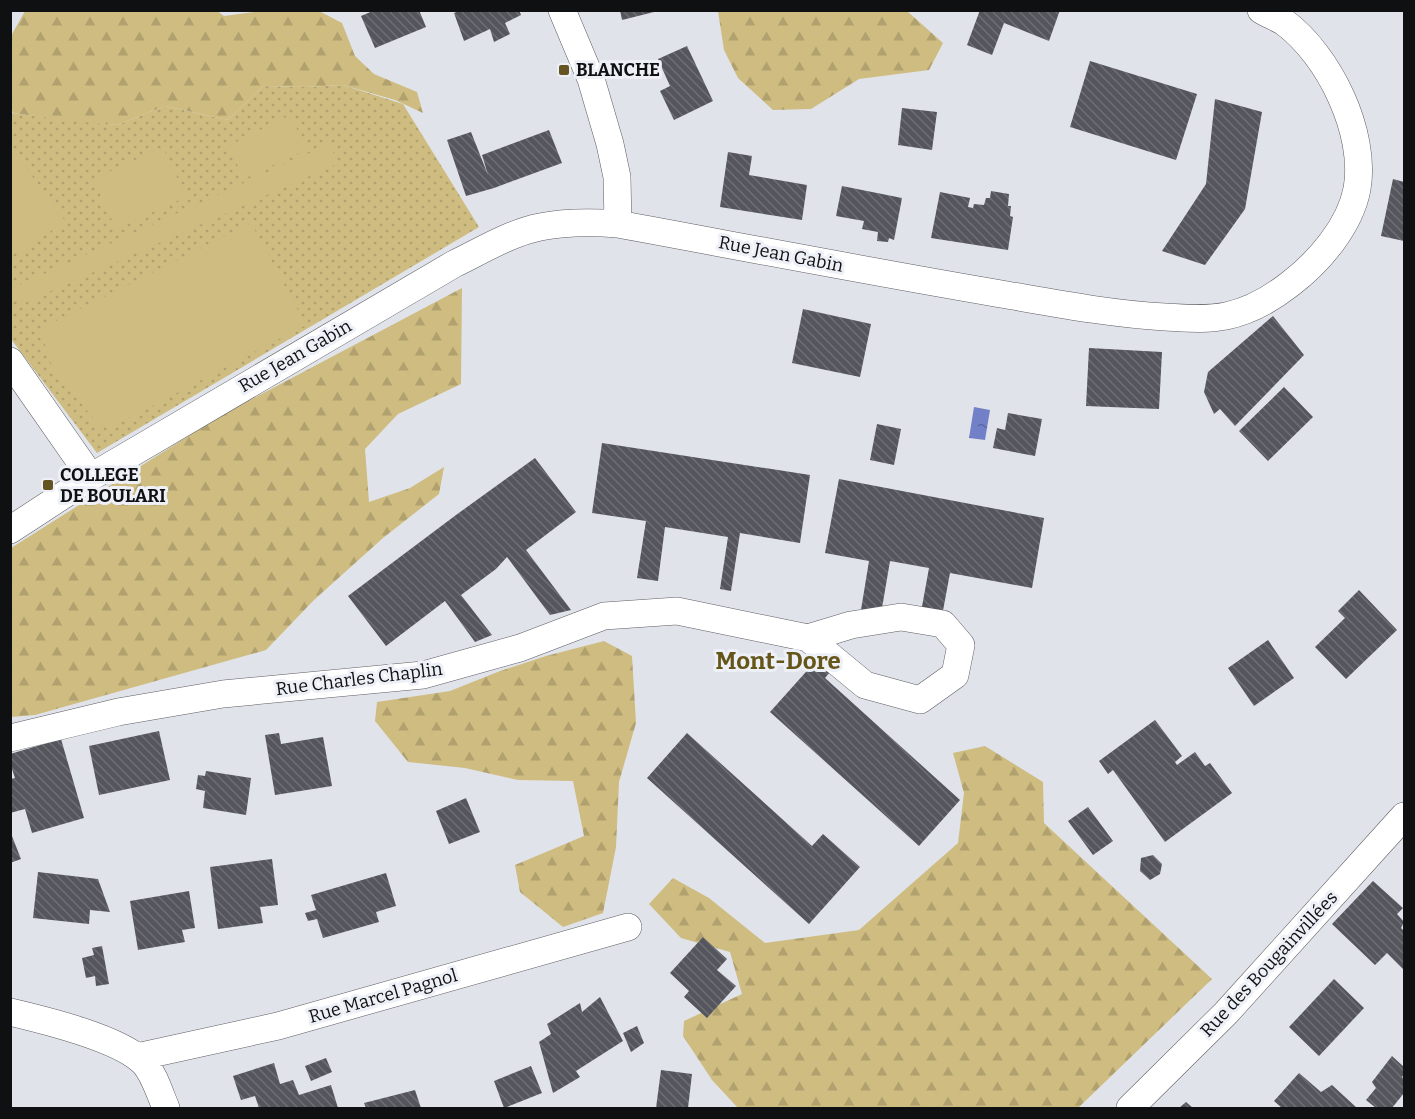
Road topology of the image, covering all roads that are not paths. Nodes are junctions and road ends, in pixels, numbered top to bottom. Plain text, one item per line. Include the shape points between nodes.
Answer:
1 (562, 10) edge
2 (1261, 10) edge
3 (618, 224) junction
4 (10, 361) edge
5 (91, 477) junction
6 (10, 530) edge
7 (808, 638) junction
8 (10, 738) edge
9 (1404, 816) edge
10 (628, 927) dead end
11 (10, 1012) edge
12 (137, 1057) junction
13 (166, 1108) edge
14 (1130, 1108) edge

1 - 3 street via 591,79 610,144 617,177
2 - 3 street, Rue Jean Gabin via 1283,22 1324,64 1348,112 1358,158 1357,188 1346,219 1325,249 1305,273 1252,308 1203,319 1142,315 947,285
3 - 5 street, Rue Jean Gabin via 584,221 538,227 501,241 454,264
4 - 5 street
5 - 6 street, Rue Jean Gabin
7 - 7 street, Rue Charles Chaplin via 866,686 920,700 955,675 961,645 943,624 901,617 851,625
7 - 8 street, Rue Charles Chaplin via 677,611 604,616 520,648 423,675 223,694 118,712
9 - 14 street, Rue des Bougainvillées via 1226,1013
10 - 12 street, Rue Marcel Pagnol via 278,1026
11 - 12 street via 57,1023
12 - 13 street via 150,1073

